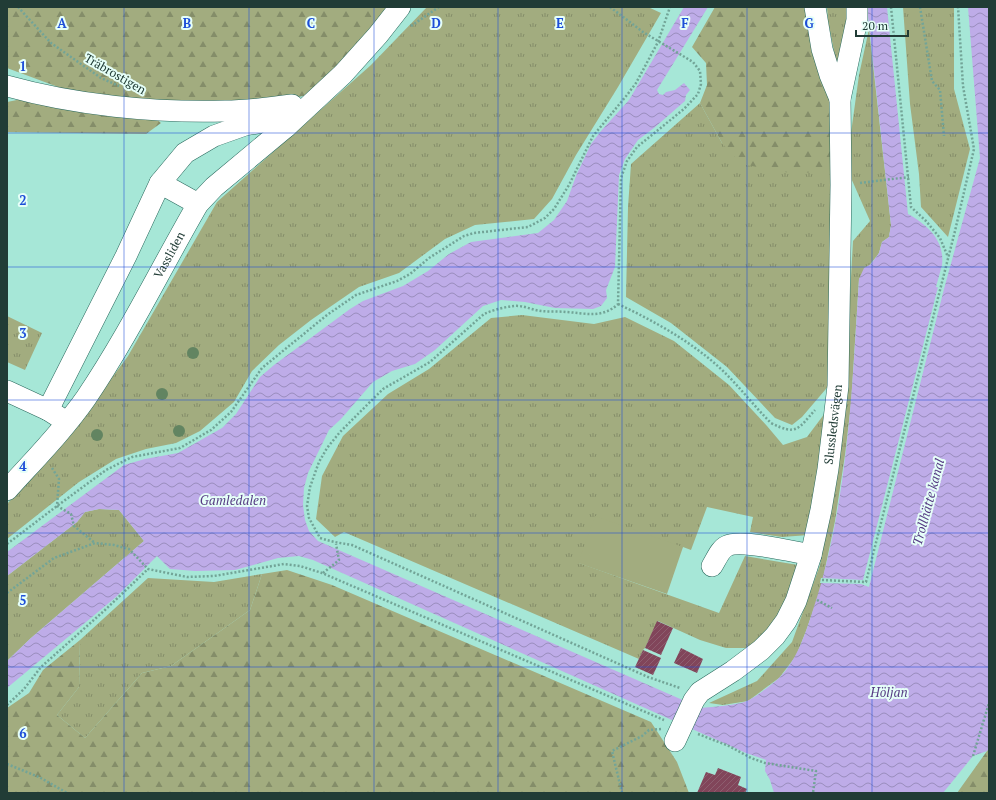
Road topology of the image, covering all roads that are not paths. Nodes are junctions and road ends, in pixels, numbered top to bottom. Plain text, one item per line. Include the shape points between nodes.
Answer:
1 (400, 7) edge
2 (815, 7) edge
3 (857, 7) edge
4 (7, 86) edge
5 (840, 99) junction
6 (293, 120) junction
7 (160, 183) junction
8 (198, 204) junction
9 (7, 391) edge
10 (48, 410) junction
11 (67, 423) junction
12 (7, 490) edge
13 (811, 555) junction
14 (712, 566) dead end
15 (678, 734) road end

1 - 6 street, Vassliden via 342,74
2 - 5 street, Slussledsvägen via 822,50
3 - 5 street, Slussledsvägen
4 - 6 street via 63,100 150,109 225,111 292,105
5 - 13 street, Slussledsvägen via 838,386 828,469
6 - 7 street via 245,125 214,136 185,153
6 - 8 street, Vassliden via 214,187
7 - 8 street
7 - 10 street
8 - 11 street, Vassliden via 110,361
9 - 10 street
10 - 11 street
11 - 12 street, Vassliden
13 - 14 street via 737,544 726,546
13 - 15 street, Slussledsvägen via 796,601 776,636 761,650 697,696

